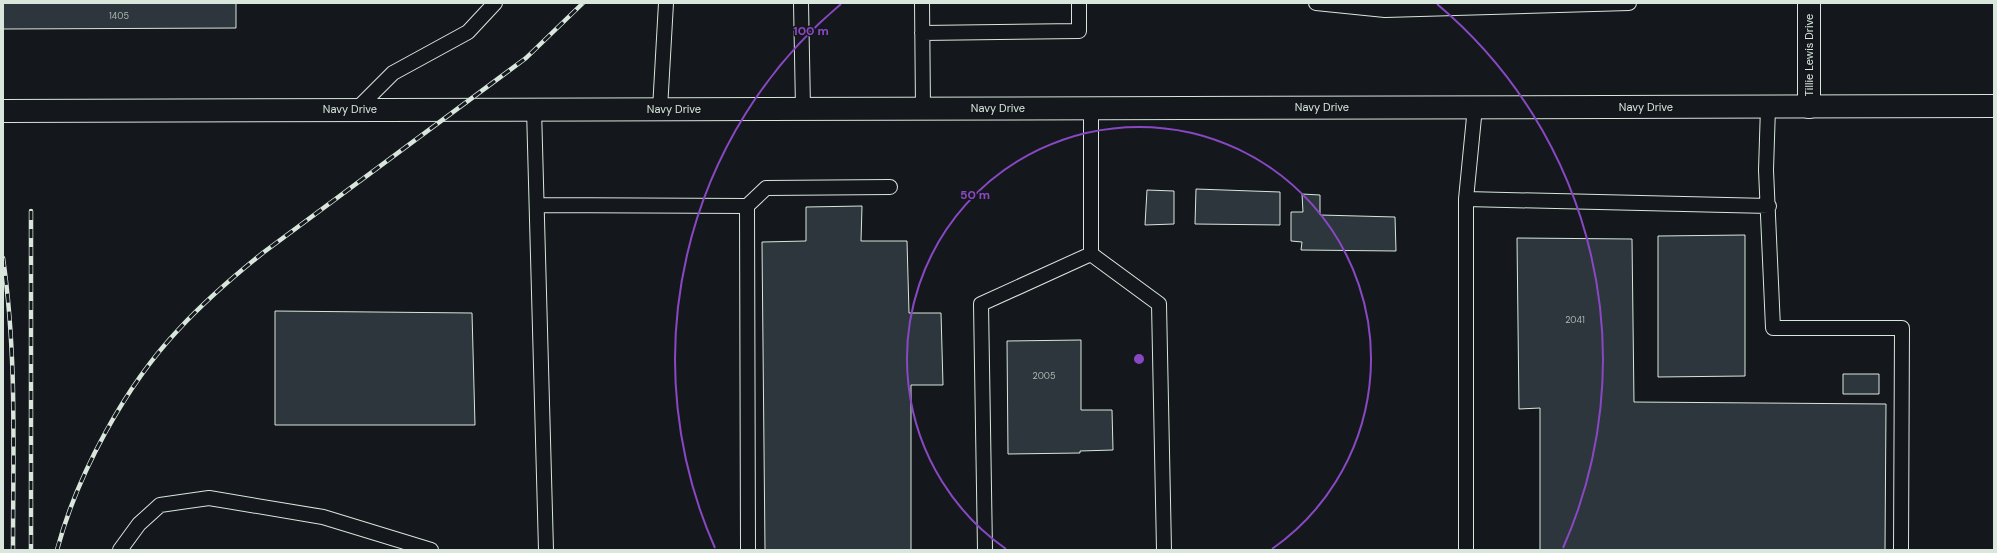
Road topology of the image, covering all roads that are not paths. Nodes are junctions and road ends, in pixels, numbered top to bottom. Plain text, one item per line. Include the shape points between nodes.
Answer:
1 (495, 3) edge
2 (666, 3) edge
3 (801, 3) edge
4 (922, 3) edge
5 (1079, 3) edge
6 (1316, 3) edge
7 (1629, 3) edge
8 (1809, 3) edge
9 (922, 33) junction
10 (1768, 106) junction
11 (1809, 106) junction
12 (1994, 106) edge
13 (1474, 107) junction
14 (803, 108) junction
15 (923, 108) junction
16 (1091, 108) junction
17 (357, 109) junction
18 (534, 109) junction
19 (660, 109) junction
20 (3, 111) edge
21 (890, 187) dead end
22 (1466, 199) junction
23 (537, 205) junction
24 (747, 206) junction
25 (1769, 206) junction
26 (1091, 254) junction
27 (120, 550) edge
28 (432, 550) edge
29 (546, 550) edge
30 (748, 550) edge
31 (985, 550) edge
32 (1164, 550) edge
33 (1466, 550) edge
34 (1900, 550) edge

1 - 17 lane via 468,32 393,73
2 - 19 lane
3 - 14 lane
4 - 9 lane
5 - 9 lane via 1078,31
6 - 7 lane via 1385,10
8 - 11 street, Tillie Lewis Drive
9 - 15 lane
10 - 11 street, Navy Drive
10 - 13 street, Navy Drive
10 - 25 lane via 1766,170
11 - 12 street, Navy Drive
13 - 16 street, Navy Drive
13 - 22 lane
14 - 15 street, Navy Drive
14 - 19 street, Navy Drive
15 - 16 street, Navy Drive
16 - 26 lane
17 - 18 street, Navy Drive
17 - 20 street, Navy Drive
18 - 19 street, Navy Drive
18 - 23 lane
21 - 24 lane via 766,188
22 - 25 lane
22 - 33 lane
23 - 24 lane
23 - 29 lane
24 - 30 lane
25 - 34 lane via 1773,328 1902,328
26 - 31 lane via 981,304
26 - 32 lane via 1159,304
27 - 28 lane via 139,524 160,505 209,498 323,518

